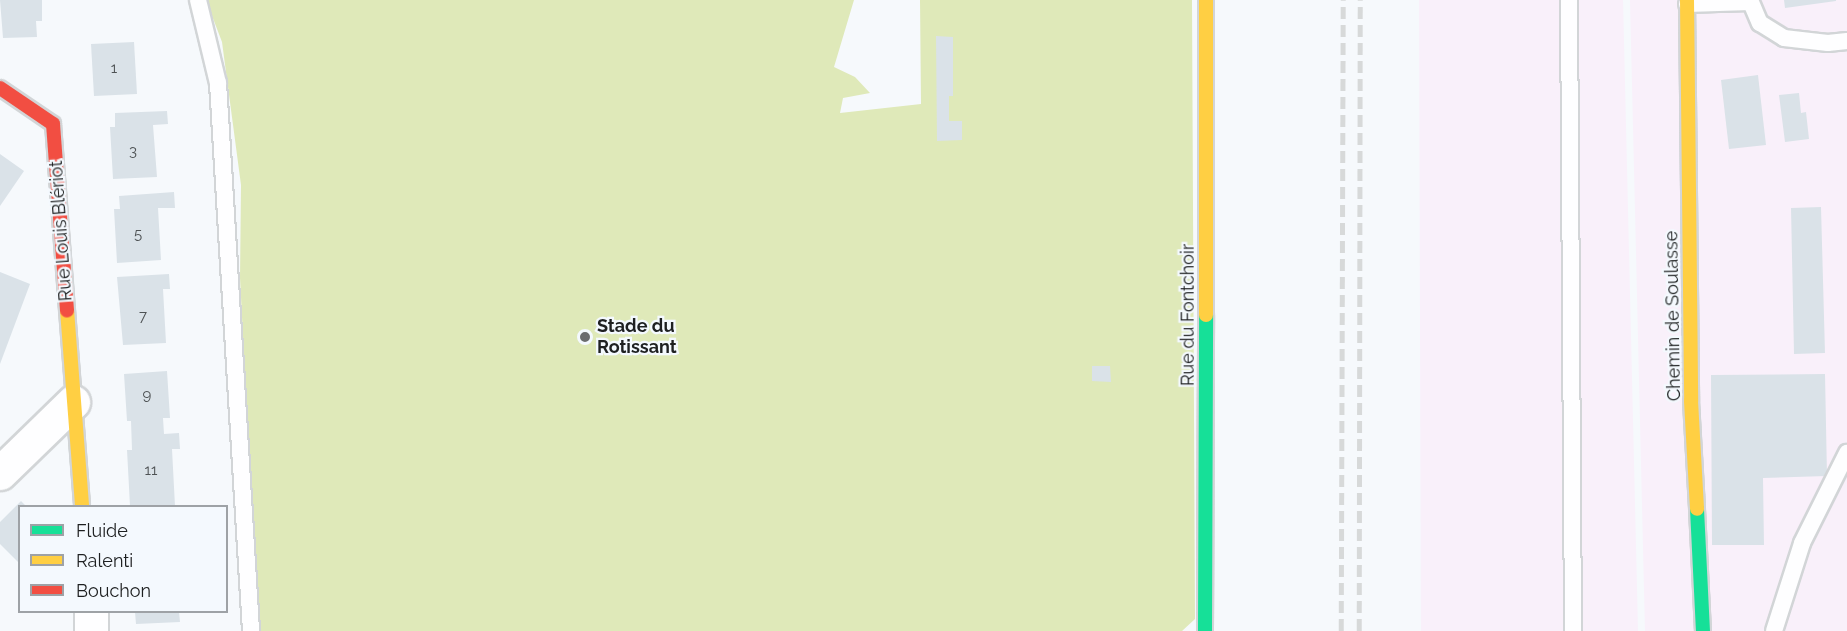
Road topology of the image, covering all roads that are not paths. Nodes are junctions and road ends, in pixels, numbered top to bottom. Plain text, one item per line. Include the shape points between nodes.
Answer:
1 (198, 0) edge
2 (1206, 0) edge
3 (1569, 0) edge
4 (1750, 1) edge
5 (1687, 2) edge
6 (1847, 41) edge
7 (0, 88) edge
8 (73, 402) junction
9 (1847, 453) edge
10 (0, 473) edge
11 (82, 505) edge
12 (92, 613) edge
13 (91, 631) edge
14 (251, 631) edge
15 (1205, 631) edge
16 (1573, 631) edge
17 (1703, 631) edge
18 (1774, 631) edge

1 - 14 lane via 218,83
2 - 15 street, Rue du Fontchoir
3 - 16 lane
4 - 5 lane
4 - 6 lane via 1760,23 1784,38 1828,44
5 - 17 street, Chemin de Soulasse via 1692,401
7 - 8 street, Rue Louis Blériot via 53,124
8 - 10 street
8 - 11 street, Rue Louis Blériot
9 - 18 lane via 1802,543
12 - 13 street

